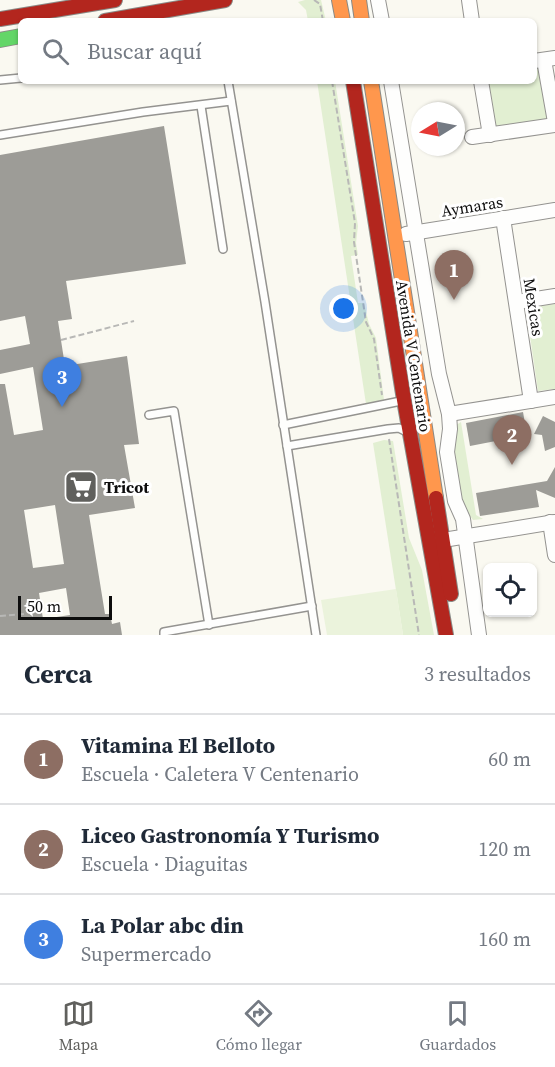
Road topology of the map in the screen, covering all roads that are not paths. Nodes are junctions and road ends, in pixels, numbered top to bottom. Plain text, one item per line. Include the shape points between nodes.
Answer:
1 (115, 0) edge
2 (225, 0) edge
3 (339, 0) edge
4 (358, 0) edge
5 (378, 0) edge
6 (469, 0) edge
7 (109, 1) edge
8 (44, 18) edge
9 (122, 18) edge
10 (342, 18) edge
11 (361, 18) edge
12 (381, 18) edge
13 (472, 18) edge
14 (2, 19) edge
15 (18, 22) edge
16 (18, 37) edge
17 (0, 40) edge
18 (544, 60) edge
19 (18, 78) edge
20 (0, 80) edge
21 (228, 84) edge
22 (352, 84) edge
23 (371, 84) edge
24 (391, 84) edge
25 (482, 84) edge
26 (231, 101) junction
27 (201, 106) junction
28 (555, 124) edge
29 (0, 135) edge
30 (490, 135) junction
31 (472, 137) dead end
32 (555, 210) edge
33 (502, 218) junction
34 (415, 232) junction
35 (395, 236) junction
36 (223, 249) dead end
37 (555, 296) edge
38 (517, 302) junction
39 (555, 397) edge
40 (404, 400) junction
41 (531, 401) junction
42 (448, 414) junction
43 (149, 415) dead end
44 (424, 418) junction
45 (283, 425) junction
46 (410, 432) junction
47 (287, 446) junction
48 (552, 522) edge
49 (465, 537) junction
50 (442, 540) junction
51 (555, 555) edge
52 (312, 606) junction
53 (209, 625) junction
54 (164, 635) edge
55 (316, 635) edge
56 (446, 635) edge
57 (457, 635) edge
58 (479, 635) edge

1 - 7 main road
2 - 9 main road
3 - 10 main road
4 - 11 main road
5 - 12 street
6 - 13 street
7 - 8 main road
7 - 14 main road
14 - 15 main road
16 - 17 main road
18 - 28 street
19 - 20 lane
21 - 26 lane
22 - 40 main road, Avenida V Centenario
23 - 35 main road, Avenida V Centenario
24 - 34 street
25 - 30 street
26 - 27 lane
26 - 45 lane
27 - 29 lane
27 - 36 lane
28 - 30 street
30 - 31 street
32 - 33 street, Aymaras
33 - 34 street, Aymaras
33 - 38 street, Mexicas
34 - 35 street, Aymaras
34 - 42 street
35 - 44 main road, Avenida V Centenario
37 - 38 street
38 - 41 street, Mexicas
39 - 41 street
40 - 44 lane
40 - 45 lane
40 - 46 main road, Avenida V Centenario
41 - 42 street
42 - 49 street via 447,452
43 - 53 lane via 174,411
44 - 50 main road, Avenida V Centenario
45 - 47 lane
46 - 47 lane via 388,429
46 - 56 main road, Avenida V Centenario
47 - 52 lane
48 - 49 street
48 - 51 street
49 - 50 street
49 - 58 street
50 - 57 main road, Avenida V Centenario
52 - 53 lane
52 - 55 lane
53 - 54 lane

